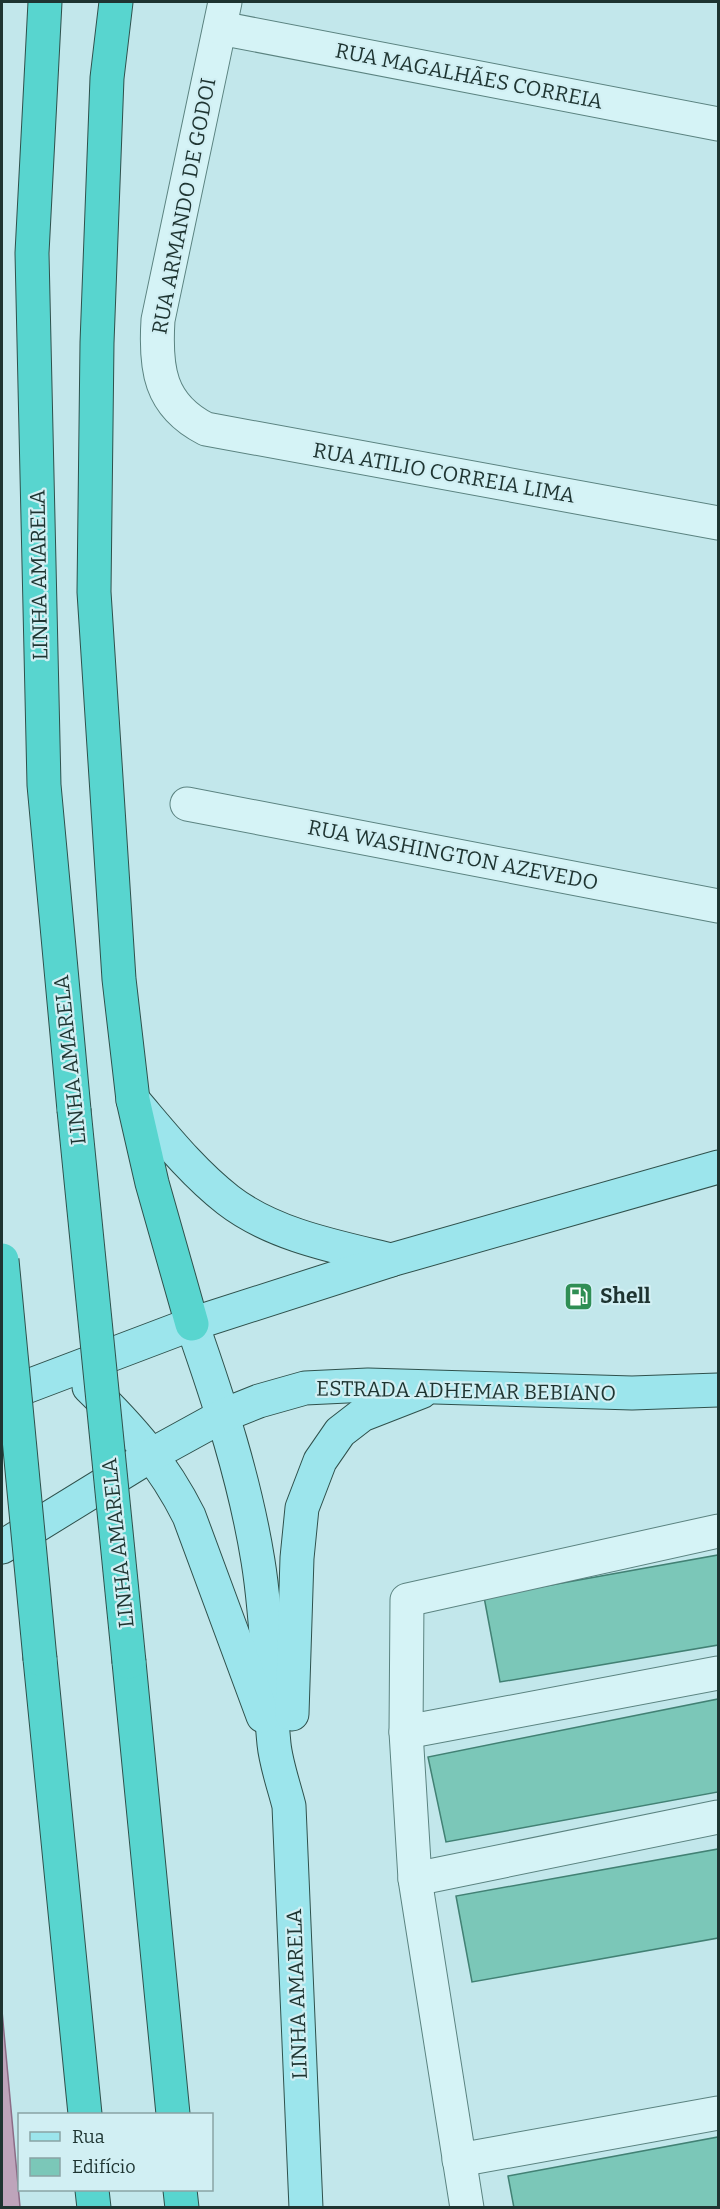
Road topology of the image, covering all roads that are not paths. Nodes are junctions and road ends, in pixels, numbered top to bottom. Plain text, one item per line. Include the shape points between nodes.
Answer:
1 (45, 2) edge
2 (116, 2) edge
3 (222, 15) edge
4 (718, 124) edge
5 (176, 408) joint
6 (718, 523) edge
7 (187, 804) dead end
8 (718, 906) edge
9 (133, 1100) junction
10 (718, 1167) edge
11 (2, 1260) edge
12 (391, 1260) junction
13 (192, 1324) junction
14 (71, 1369) junction
15 (434, 1387) junction
16 (718, 1391) edge
17 (2, 1396) edge
18 (224, 1415) junction
19 (153, 1454) junction
20 (718, 1531) edge
21 (2, 1547) edge
22 (718, 1673) edge
23 (406, 1732) junction
24 (274, 1746) junction
25 (289, 1806) junction
26 (718, 1817) edge
27 (415, 1879) junction
28 (85, 2113) edge
29 (173, 2113) edge
30 (718, 2113) edge
31 (459, 2160) junction
32 (92, 2191) edge
33 (180, 2191) edge
34 (94, 2208) edge
35 (182, 2208) edge
36 (306, 2208) edge
37 (467, 2208) edge

1 - 29 highway, LINHA AMARELA, bridge via 32,253 44,785
2 - 9 highway via 107,78 97,343 94,592 119,979
3 - 4 street, RUA MAGALHÃES CORREIA
3 - 5 street, RUA ARMANDO DE GODOI via 158,320 155,356 161,380
5 - 6 street, RUA ATILIO CORREIA LIMA via 206,429
7 - 8 street, RUA WASHINGTON AZEVEDO
9 - 12 main road via 194,1170 229,1201 261,1220 321,1243
9 - 13 highway
10 - 12 main road
11 - 28 highway, bridge
12 - 13 main road
13 - 14 main road
13 - 18 main road, LINHA AMARELA
14 - 17 main road
14 - 19 main road
15 - 16 main road, ESTRADA ADHEMAR BEBIANO via 632,1393
15 - 18 main road, ESTRADA ADHEMAR BEBIANO via 305,1388
15 - 25 main road via 362,1415 340,1431 320,1461 302,1508
18 - 19 main road, ESTRADA ADHEMAR BEBIANO
18 - 24 main road, LINHA AMARELA via 258,1559 268,1631
19 - 21 main road, ESTRADA ADHEMAR BEBIANO
19 - 24 main road via 189,1516
20 - 23 street via 406,1600
22 - 23 street
23 - 27 street
24 - 25 main road, LINHA AMARELA
25 - 36 main road, LINHA AMARELA
26 - 27 street
27 - 31 street
30 - 31 street
31 - 37 street
32 - 34 highway
33 - 35 highway

